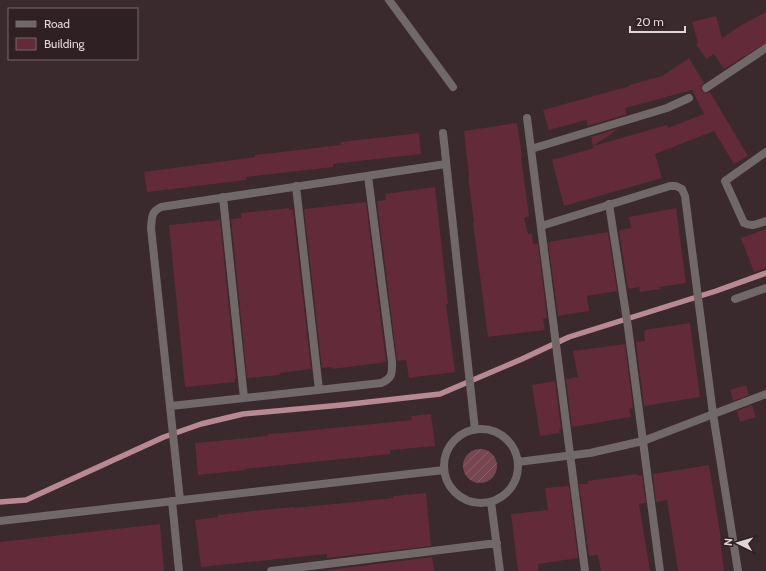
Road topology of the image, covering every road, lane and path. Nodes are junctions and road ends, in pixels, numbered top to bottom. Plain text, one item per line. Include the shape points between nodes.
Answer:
1 (390, 0) edge
2 (766, 48) edge
3 (453, 86) dead end
4 (706, 88) dead end
5 (689, 98) dead end
6 (527, 118) dead end
7 (443, 133) dead end
8 (531, 149) junction
9 (766, 152) edge
10 (446, 164) junction
11 (368, 176) junction
12 (296, 186) junction
13 (223, 197) junction
14 (609, 204) junction
15 (766, 221) edge
16 (541, 226) junction
17 (766, 288) edge
18 (735, 299) dead end
19 (319, 390) junction
20 (766, 394) edge
21 (244, 398) junction
22 (170, 406) junction
23 (713, 414) junction
24 (475, 430) junction
25 (643, 441) junction
26 (570, 455) junction
27 (518, 462) junction
28 (444, 470) junction
29 (176, 500) junction
30 (491, 502) junction
31 (0, 521) edge
32 (496, 543) junction
33 (179, 571) edge
34 (271, 571) edge
35 (500, 571) edge
36 (586, 571) edge
37 (660, 571) edge
38 (738, 571) edge

1 - 3 street
2 - 4 street
5 - 8 street via 662,110
6 - 8 street
7 - 10 street
8 - 16 street
9 - 15 street via 725,181 744,223 754,226
10 - 11 street
10 - 24 street
11 - 12 street
11 - 19 street via 392,374 388,380 381,383
12 - 13 street
12 - 19 street
13 - 21 street
13 - 22 street via 161,207 155,210 152,217 151,228
14 - 16 street
14 - 23 street via 670,186 682,189 685,196
14 - 25 street
16 - 26 street
17 - 18 street
19 - 21 street
20 - 23 street
21 - 22 street
22 - 29 street
23 - 25 street
23 - 38 street
24 - 27 street via 484,428 507,439 514,449
24 - 28 street via 459,436 450,445 445,457
25 - 26 street
25 - 37 street
26 - 27 street
26 - 36 street
27 - 30 street via 513,484 506,494
28 - 29 street
28 - 30 street via 453,491 462,498 473,503
29 - 31 street
29 - 33 street
30 - 32 street
32 - 34 street
32 - 35 street

